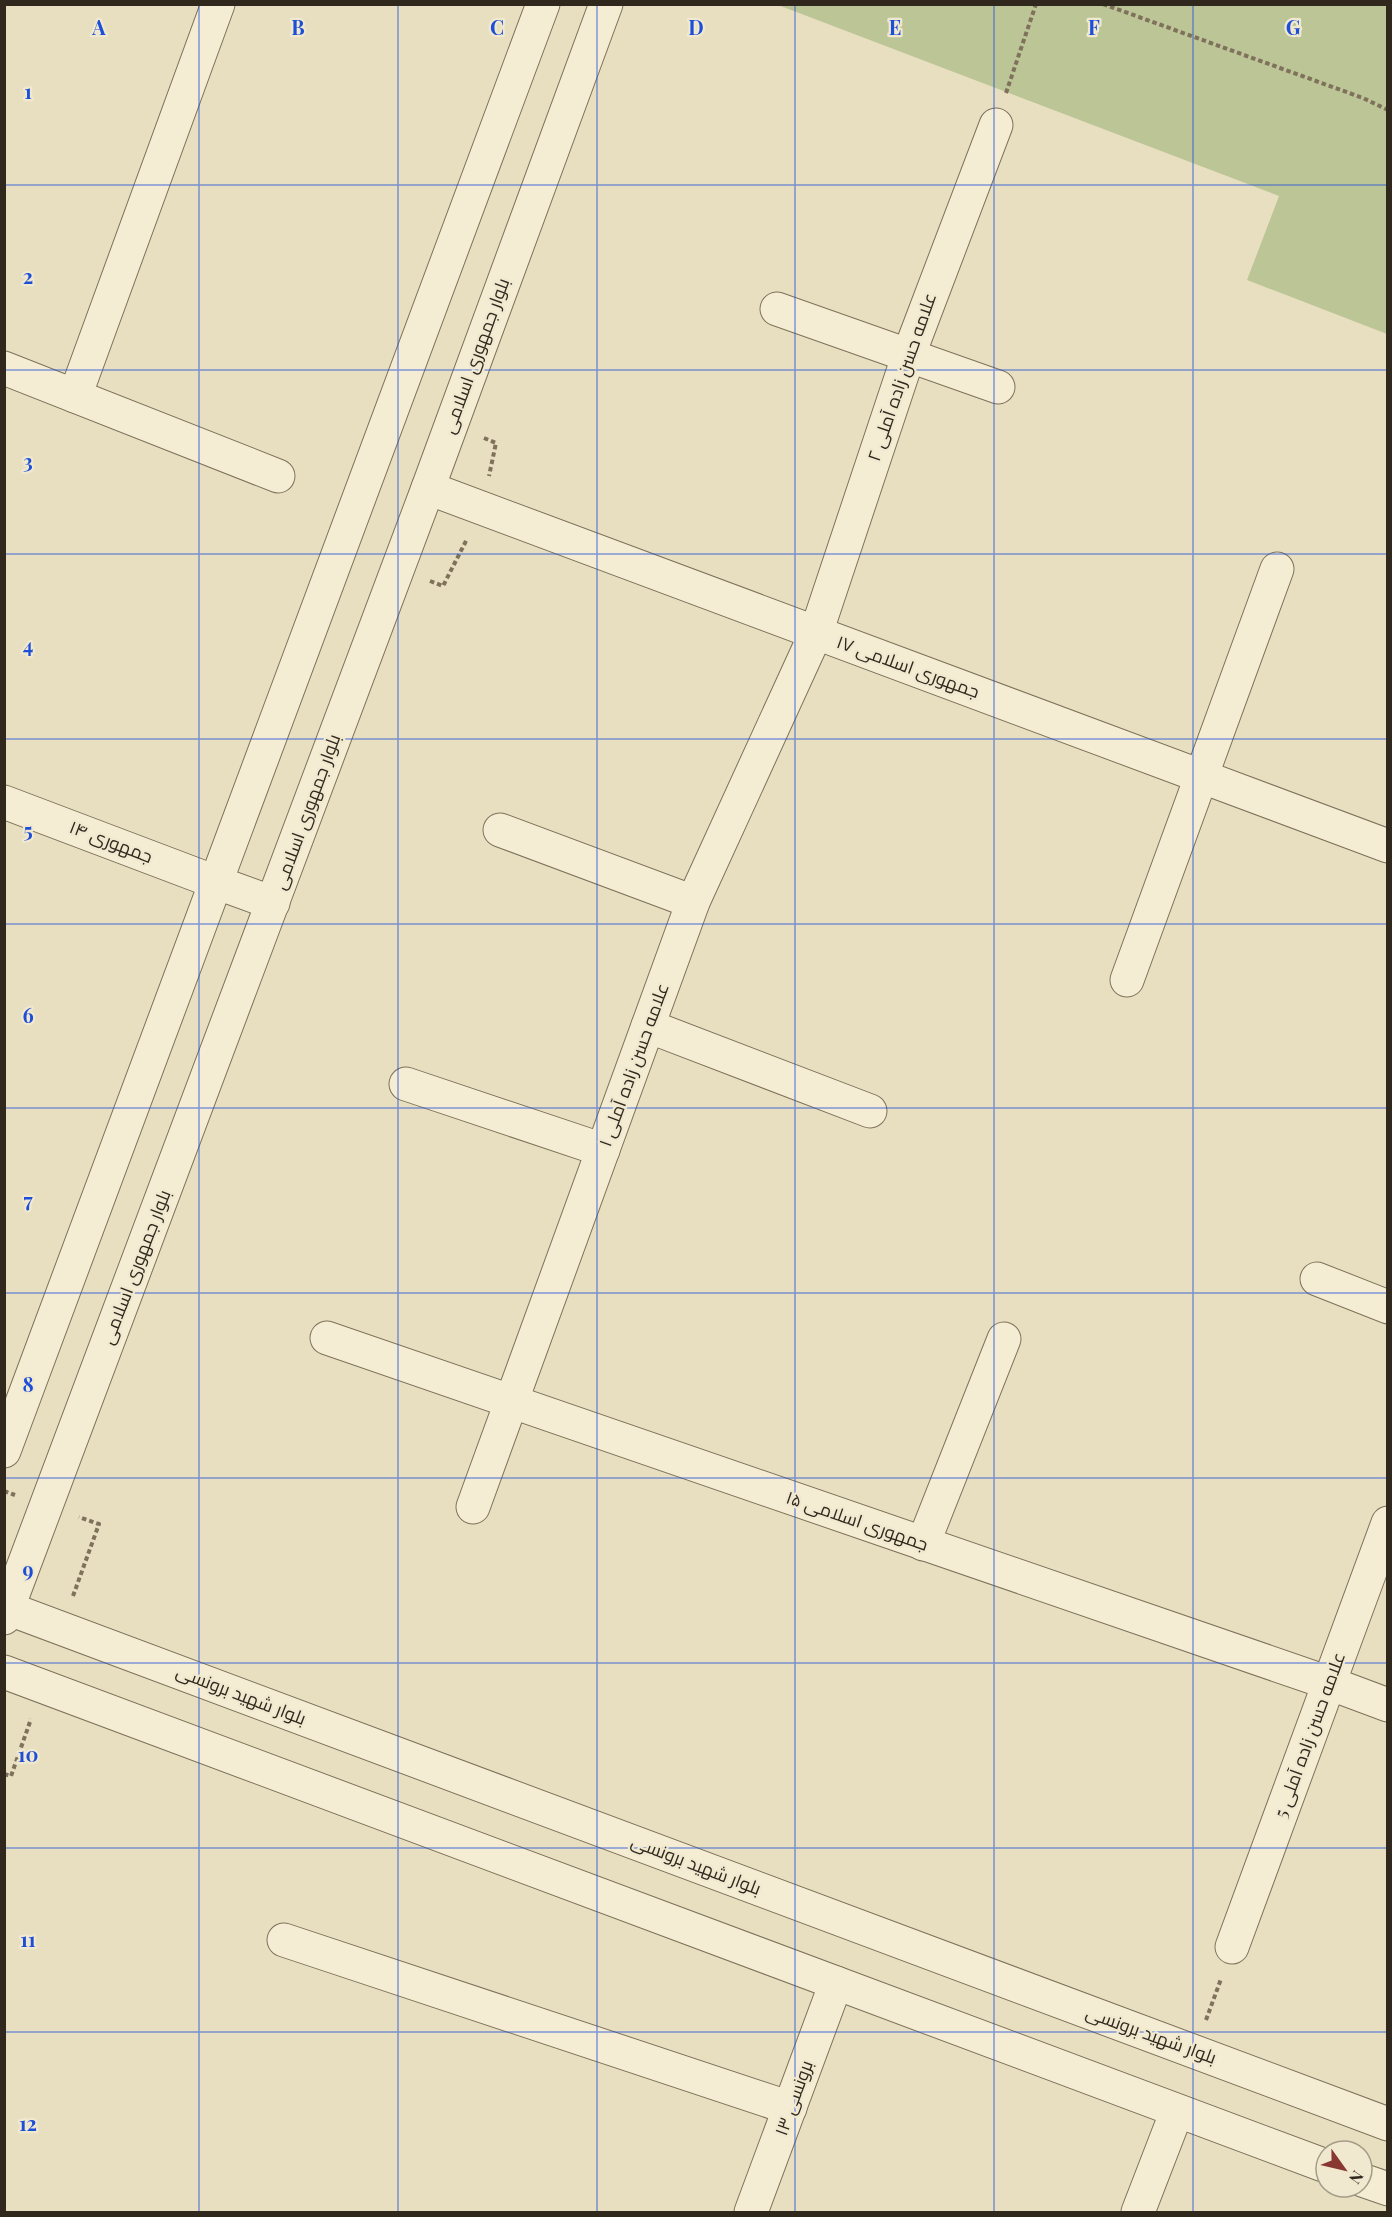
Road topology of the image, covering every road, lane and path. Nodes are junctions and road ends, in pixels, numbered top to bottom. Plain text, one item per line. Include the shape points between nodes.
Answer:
1 (218, 4) edge
2 (543, 4) edge
3 (606, 4) edge
4 (1036, 4) edge
5 (1103, 4) edge
6 (1388, 110) edge
7 (996, 125) joint
8 (777, 309) dead end
9 (909, 354) junction
10 (4, 368) edge
11 (998, 387) dead end
12 (75, 396) junction
13 (278, 476) dead end
14 (428, 488) junction
15 (1277, 569) dead end
16 (816, 633) junction
17 (1201, 776) junction
18 (4, 802) edge
19 (500, 830) dead end
20 (1388, 846) edge
21 (218, 883) junction
22 (693, 902) junction
23 (273, 903) junction
24 (1128, 980) dead end
25 (648, 1026) junction
26 (406, 1084) dead end
27 (870, 1111) dead end
28 (603, 1150) junction
29 (1317, 1279) dead end
30 (1388, 1307) edge
31 (327, 1338) dead end
32 (1004, 1339) dead end
33 (511, 1402) junction
34 (4, 1451) edge
35 (473, 1507) dead end
36 (1388, 1524) edge
37 (923, 1544) junction
38 (6, 1611) edge
39 (4, 1672) edge
40 (1329, 1683) junction
41 (1388, 1705) edge
42 (284, 1940) dead end
43 (1232, 1947) joint
44 (836, 1983) junction
45 (1194, 2052) junction
46 (790, 2108) junction
47 (1177, 2110) junction
48 (1388, 2124) edge
49 (1314, 2161) edge
50 (751, 2212) edge
51 (1138, 2212) edge

1 - 12 street
2 - 21 street
3 - 14 street, بلوار جمهوری اسلامی
4 - 7 path
5 - 6 path
7 - 9 street, علامه حسن زاده آملی ۲
8 - 9 street
9 - 11 street
9 - 16 street, علامه حسن زاده آملی ۲
10 - 12 street
12 - 13 street
14 - 16 street, جمهوری اسلامی ۱۷
14 - 23 street, بلوار جمهوری اسلامی
15 - 17 street
16 - 17 street, جمهوری اسلامی ۱۷
16 - 22 street, علامه حسن زاده آملی ۱
17 - 20 street, جمهوری اسلامی ۱۷
17 - 24 street
18 - 21 street, جمهوری ۱۴
19 - 22 street
21 - 23 street, جمهوری ۱۴
21 - 34 street
22 - 25 street, علامه حسن زاده آملی ۱
23 - 38 street, بلوار جمهوری اسلامی
25 - 27 street
25 - 28 street, علامه حسن زاده آملی ۱
26 - 28 street
28 - 33 street, علامه حسن زاده آملی ۱
29 - 30 street
31 - 33 street, جمهوری اسلامی ۱۵
32 - 37 street
33 - 35 street, علامه حسن زاده آملی ۱
33 - 37 street, جمهوری اسلامی ۱۵
36 - 40 street, علامه حسن زاده آملی 5
37 - 40 street, جمهوری اسلامی ۱۵
38 - 45 street, بلوار شهید برونسی
39 - 44 street
40 - 41 street, جمهوری اسلامی ۱۵
40 - 43 street, علامه حسن زاده آملی 5
42 - 46 street
43 - 45 path
44 - 46 street, برونسی ۱۳
44 - 47 street
45 - 48 street, بلوار شهید برونسی
46 - 50 street, برونسی ۱۳
47 - 49 street
47 - 51 street

